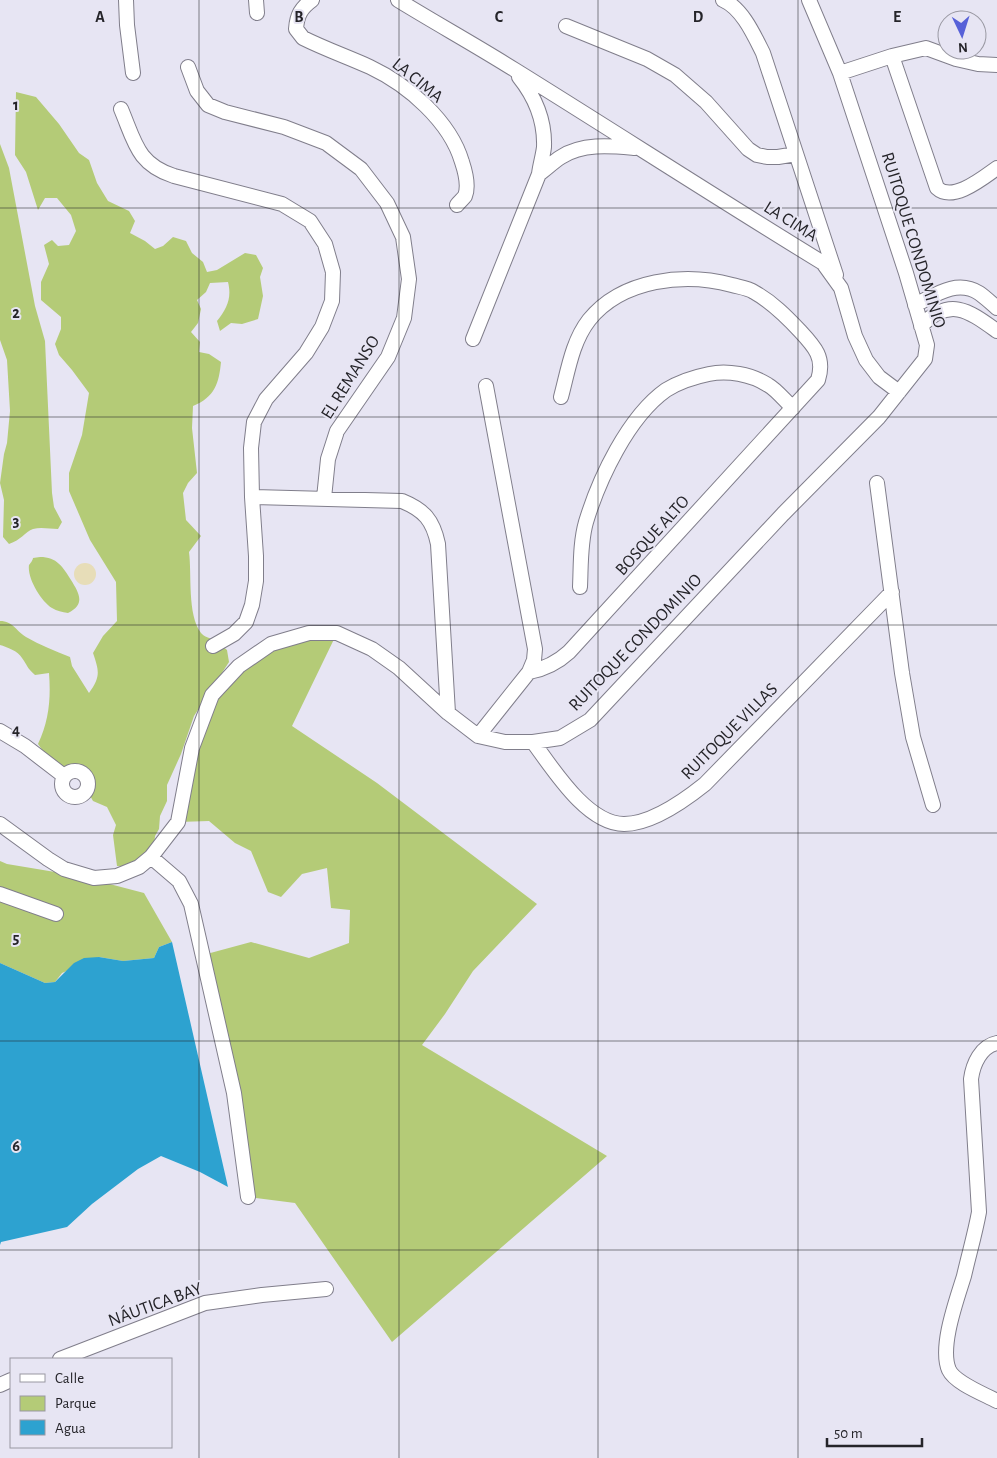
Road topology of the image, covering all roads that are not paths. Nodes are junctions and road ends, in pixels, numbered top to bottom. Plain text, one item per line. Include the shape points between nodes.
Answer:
1 (126, 0) edge
2 (312, 0) edge
3 (398, 0) edge
4 (723, 0) edge
5 (810, 0) edge
6 (566, 26) dead end
7 (892, 56) junction
8 (997, 65) edge
9 (188, 67) dead end
10 (514, 69) junction
11 (133, 73) dead end
12 (840, 73) junction
13 (121, 109) dead end
14 (637, 148) junction
15 (796, 154) junction
16 (997, 168) edge
17 (539, 174) junction
18 (457, 205) dead end
19 (840, 288) junction
20 (943, 291) junction
21 (915, 305) junction
22 (997, 308) edge
23 (942, 312) junction
24 (921, 326) junction
25 (997, 330) edge
26 (473, 339) dead end
27 (486, 386) dead end
28 (899, 392) junction
29 (561, 397) dead end
30 (793, 408) junction
31 (877, 483) dead end
32 (252, 497) junction
33 (324, 498) junction
34 (580, 587) dead end
35 (892, 592) junction
36 (213, 646) dead end
37 (529, 672) junction
38 (448, 713) junction
39 (0, 731) edge
40 (478, 736) junction
41 (533, 742) junction
42 (64, 776) dead end
43 (933, 804) dead end
44 (0, 824) edge
45 (151, 857) junction
46 (0, 894) edge
47 (56, 914) dead end
48 (997, 1043) edge
49 (248, 1197) dead end
50 (326, 1289) dead end
51 (63, 1358) edge
52 (997, 1401) edge

1 - 11 street
2 - 18 street, LA CIMA via 297,16 296,29 303,38 400,84 447,132 458,150 466,184 465,196
3 - 10 street, LA CIMA
4 - 15 street, LA CIMA via 729,2 748,23 763,53
5 - 12 street, RUITOQUE CONDOMINIO
6 - 15 street via 675,75 757,155 768,158
7 - 8 street via 926,48 956,59
7 - 12 street
7 - 16 street via 938,188 944,192 959,191
9 - 33 street, EL REMANSO via 197,91 208,105 326,143 361,169 387,203 403,237 409,279 404,318 388,357 337,431 328,459
10 - 14 street, LA CIMA
10 - 17 street, LA CIMA via 532,93 541,118 544,146
12 - 21 street, RUITOQUE CONDOMINIO
13 - 32 street via 139,152 160,171 282,204 310,221 326,244 333,272 332,301 322,327 306,353 266,399 254,422
14 - 17 street, LA CIMA via 585,148 562,156
14 - 19 street, LA CIMA via 823,263
15 - 19 street, LA CIMA
17 - 26 street, LA CIMA
19 - 28 street, LA CIMA via 866,360 879,377
20 - 21 street
20 - 22 street via 961,287 971,289
20 - 23 street
21 - 24 street, RUITOQUE CONDOMINIO
23 - 24 street
23 - 25 street via 959,308
24 - 28 street, RUITOQUE CONDOMINIO via 927,345 925,359
27 - 37 street via 535,649
28 - 41 street, RUITOQUE CONDOMINIO via 879,417 783,514 590,720 560,738
29 - 30 street, BOSQUE ALTO via 573,348 589,320 612,299 643,285 676,278 717,281 753,291 781,311 810,341 821,371 818,380
30 - 34 street via 768,385 746,375 720,372 693,377 666,390 642,412 604,476 585,524
30 - 37 street, BOSQUE ALTO via 570,652 544,669
31 - 35 street
32 - 33 street
32 - 36 street via 256,581 252,605 246,622 234,634
33 - 38 street via 402,501 427,516 435,529
35 - 41 street, RUITOQUE VILLAS via 705,784 654,817 622,824 605,820 585,806 556,775
35 - 43 street via 914,737
37 - 40 street
38 - 40 street, RUITOQUE CONDOMINIO
38 - 45 street, RUITOQUE CONDOMINIO via 399,668 372,649 337,633 309,633 271,644 239,666 212,695 192,748 178,822
39 - 42 street
40 - 41 street, RUITOQUE CONDOMINIO via 505,742
44 - 45 street, RUITOQUE CONDOMINIO via 64,870 94,878 117,876 139,867
45 - 49 street via 178,881 191,904 234,1093
46 - 47 street
48 - 52 street via 980,1054 970,1079 979,1212 949,1325 947,1357 949,1370 962,1383
50 - 51 street, NÁUTICA BAY via 205,1303

